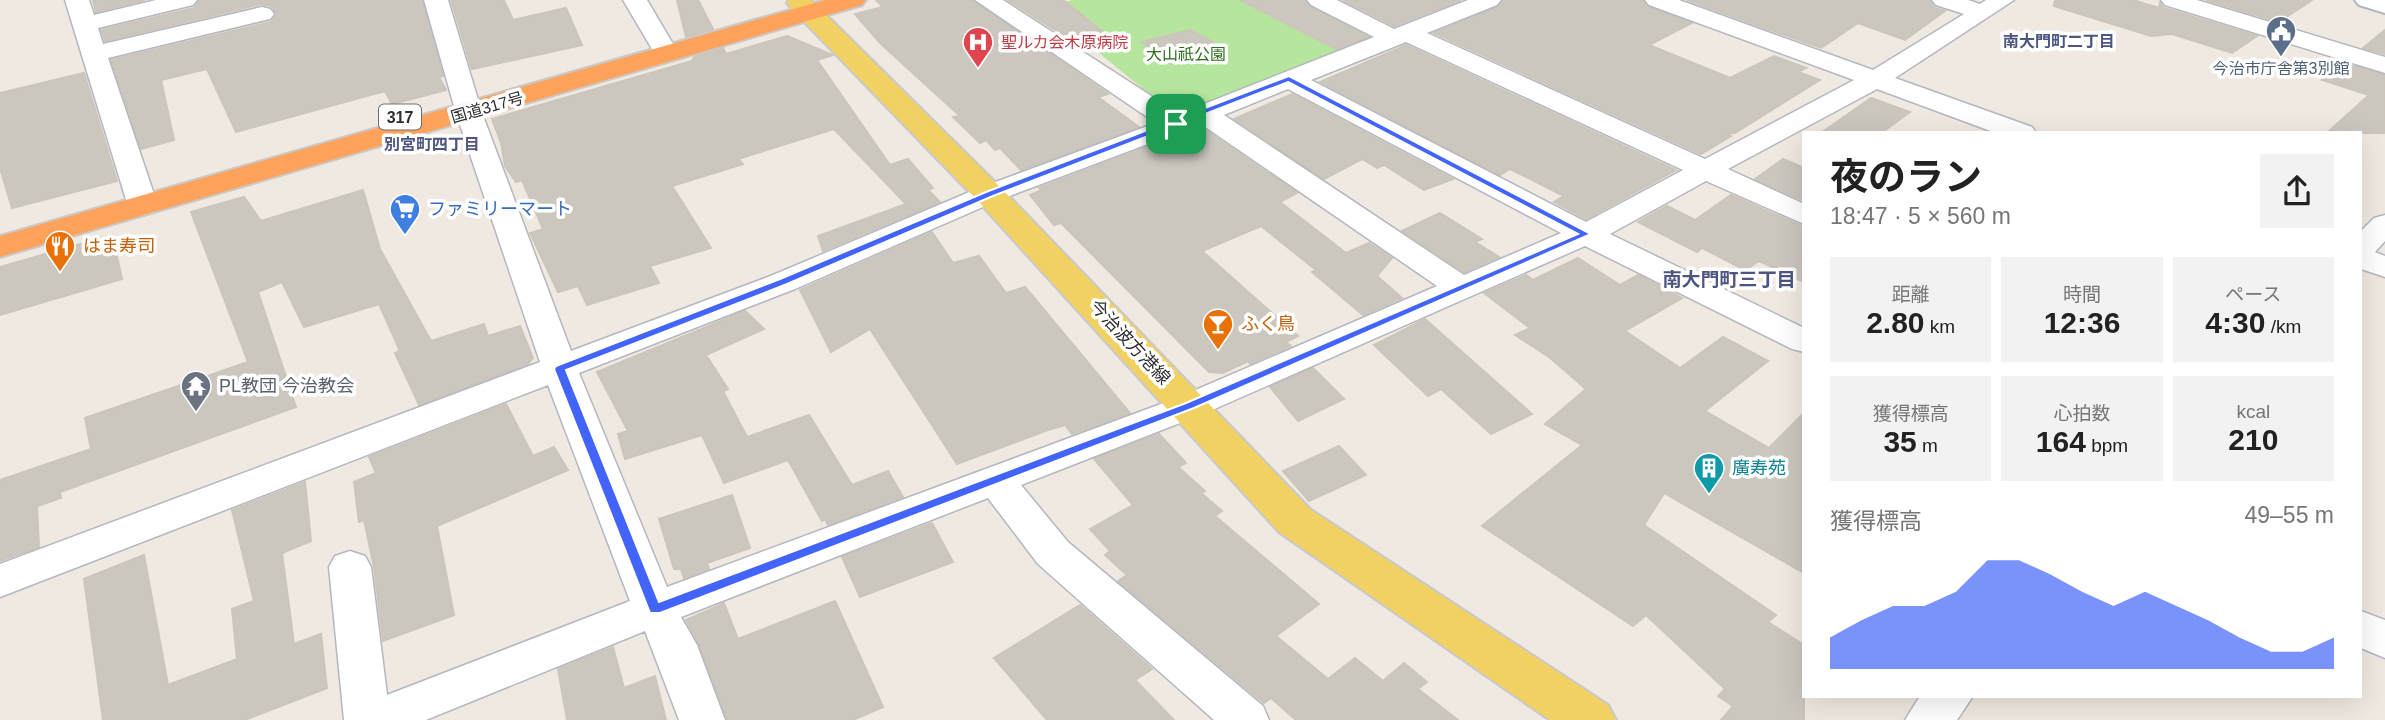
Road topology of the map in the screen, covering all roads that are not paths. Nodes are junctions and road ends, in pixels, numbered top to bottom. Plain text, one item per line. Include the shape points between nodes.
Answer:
1 (185, 0) edge
2 (436, 0) edge
3 (635, 0) edge
4 (853, 0) edge
5 (987, 0) edge
6 (1319, 0) edge
7 (1489, 0) edge
8 (1657, 0) edge
9 (1944, 0) edge
10 (2173, 0) edge
11 (2368, 0) edge
12 (804, 4) edge
13 (2385, 5) edge
14 (1993, 6) edge
15 (81, 12) edge
16 (262, 14) dead end
17 (1398, 34) junction
18 (661, 44) junction
19 (94, 54) junction
20 (2385, 65) edge
21 (1289, 79) junction
22 (1876, 79) junction
23 (468, 106) junction
24 (1204, 114) junction
25 (1176, 124) junction
26 (2017, 131) edge
27 (1703, 170) junction
28 (989, 194) junction
29 (141, 199) junction
30 (1802, 214) edge
31 (2385, 224) edge
32 (0, 232) edge
33 (1586, 234) junction
34 (0, 247) edge
35 (2362, 247) edge
36 (2362, 258) edge
37 (2385, 267) edge
38 (1461, 288) junction
39 (1802, 340) edge
40 (560, 369) junction
41 (1190, 405) junction
42 (995, 480) junction
43 (350, 567) dead end
44 (0, 581) edge
45 (655, 609) junction
46 (2362, 628) edge
47 (2385, 640) edge
48 (1948, 698) edge
49 (1573, 716) edge
50 (368, 720) edge
51 (375, 720) edge
52 (702, 720) edge
53 (1246, 720) edge
54 (1928, 720) edge

1 - 15 street
2 - 23 street
3 - 18 street
4 - 12 highway, 国道317号 / 317
5 - 25 street
6 - 17 street
7 - 17 street
8 - 22 street
9 - 14 street
10 - 20 street
11 - 13 main road
12 - 18 highway, 国道317号 / 317
12 - 23 highway, 国道317号 / 317
12 - 28 main road, 今治波方港線
14 - 22 street
15 - 19 street
16 - 19 street
17 - 21 street
17 - 27 street
18 - 23 highway, 国道317号 / 317
19 - 29 street
21 - 24 street
21 - 33 street
22 - 26 street
22 - 27 street
23 - 29 highway, 国道317号 / 317
23 - 40 street
24 - 25 street
24 - 38 street
25 - 28 street
27 - 30 street
27 - 33 street
28 - 40 street via 784,282
28 - 41 main road, 今治波方港線
29 - 32 highway, 国道317号 / 317
29 - 34 highway, 国道317号 / 317
31 - 35 street
33 - 38 street
33 - 39 street
36 - 37 street
38 - 41 street
40 - 44 street
40 - 45 street
41 - 42 street
41 - 49 main road, 今治波方港線 via 1295,521
42 - 45 street
42 - 53 street via 1054,553
43 - 50 street
45 - 51 street
45 - 52 street via 675,645
46 - 47 street
48 - 54 street

